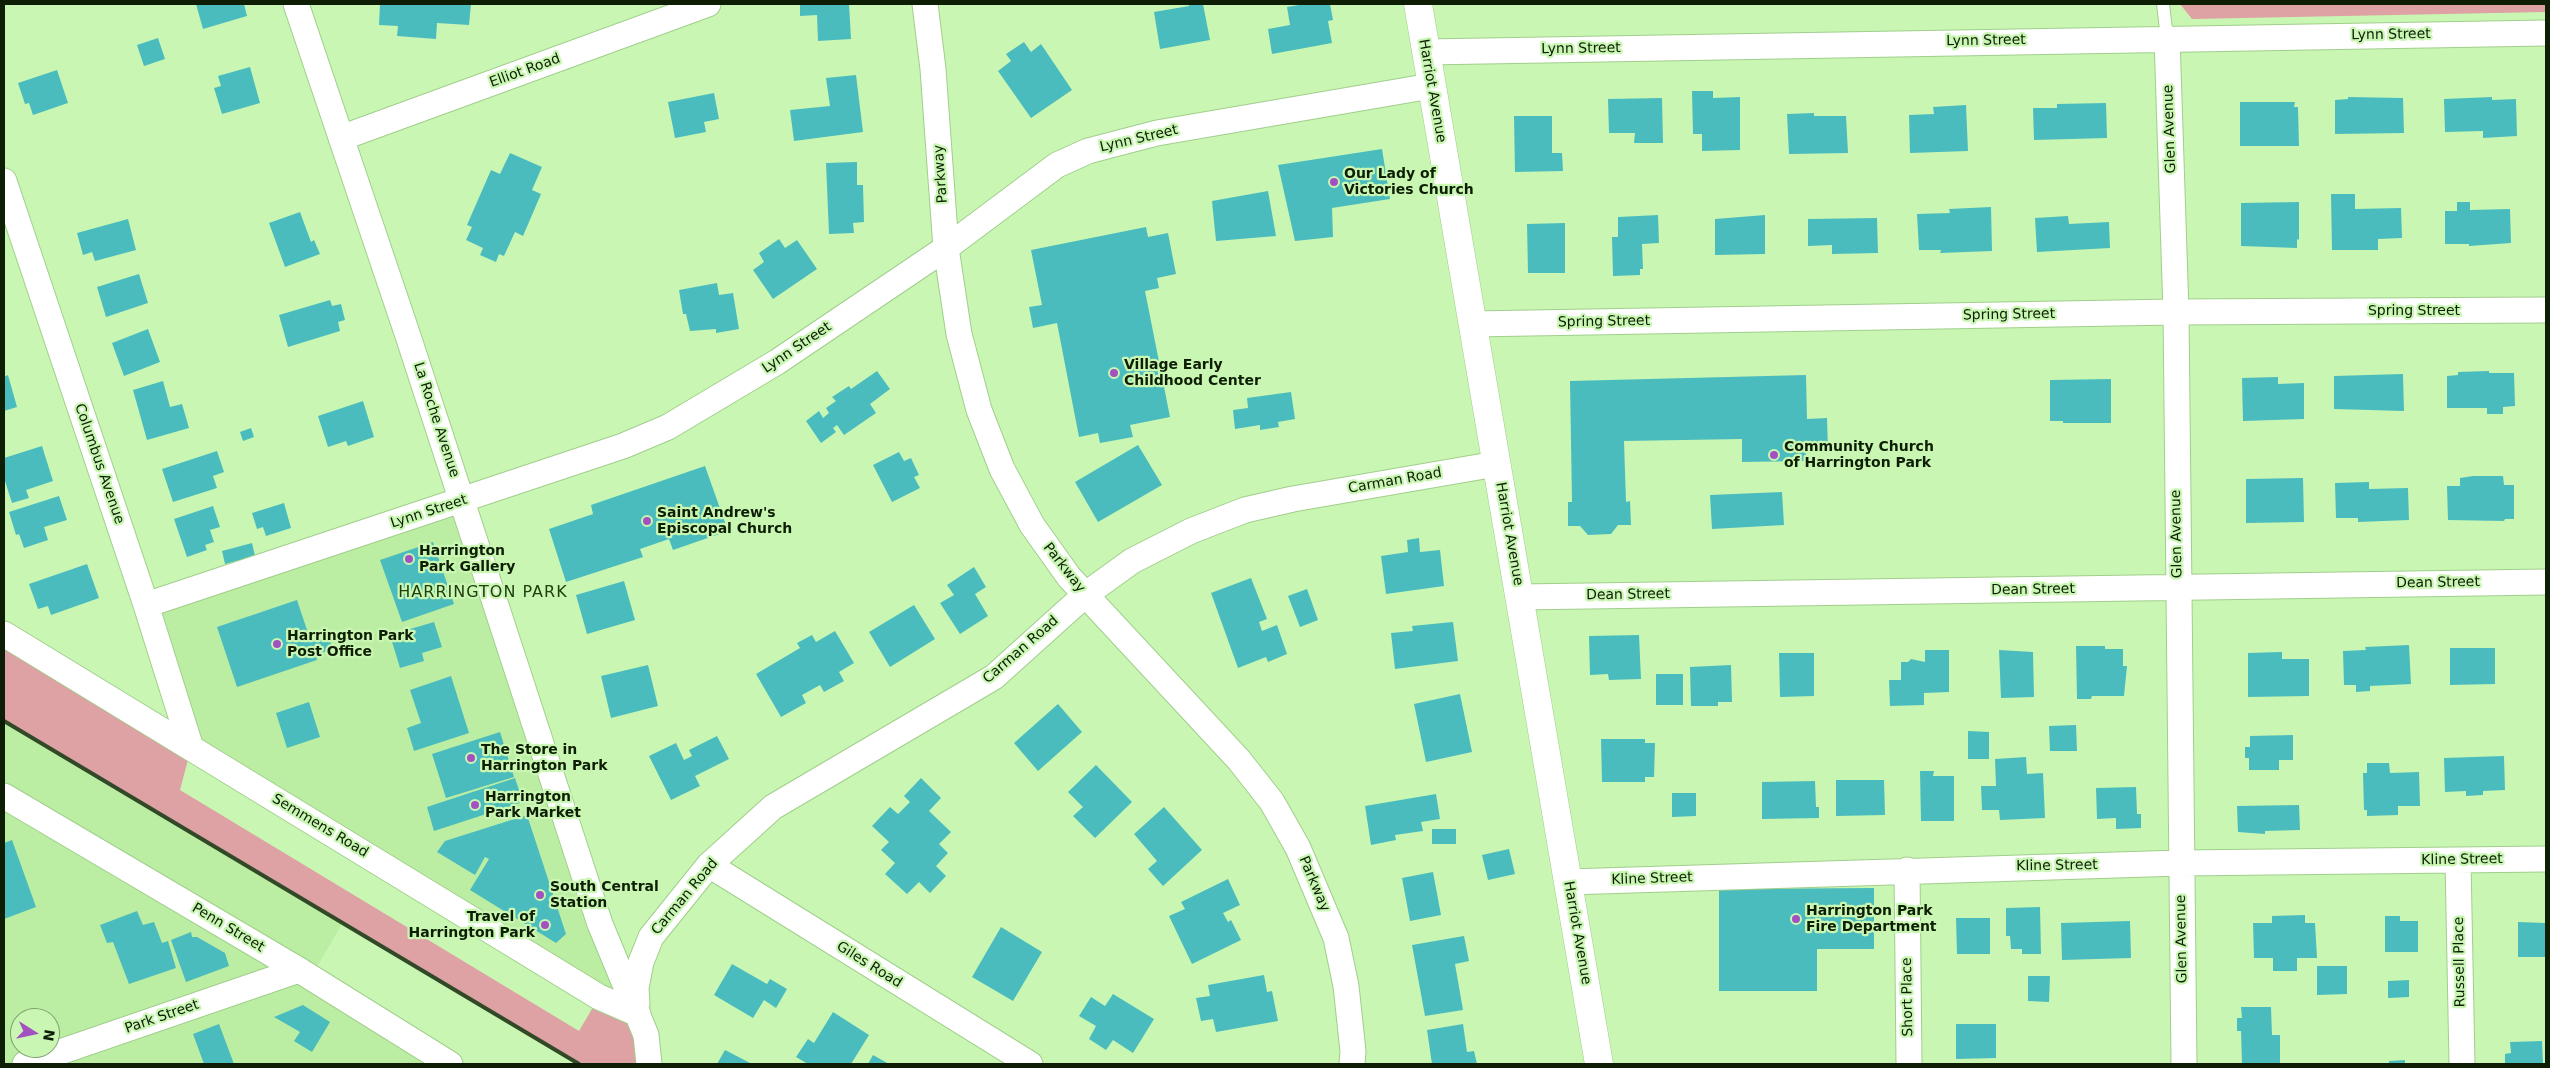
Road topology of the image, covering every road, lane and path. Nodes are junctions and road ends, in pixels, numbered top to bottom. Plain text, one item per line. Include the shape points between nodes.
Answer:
1 (296, 4) edge
2 (708, 4) edge
3 (926, 4) edge
4 (1418, 4) edge
5 (2164, 4) edge
6 (2546, 33) edge
7 (2167, 38) junction
8 (1426, 52) junction
9 (1431, 86) junction
10 (342, 138) junction
11 (4, 181) edge
12 (946, 248) junction
13 (2546, 310) edge
14 (2176, 312) junction
15 (1472, 324) junction
16 (1496, 464) junction
17 (462, 501) junction
18 (2546, 582) edge
19 (2178, 588) junction
20 (1085, 595) junction
21 (1520, 596) junction
22 (146, 605) junction
23 (4, 634) edge
24 (191, 748) junction
25 (4, 796) edge
26 (2546, 859) edge
27 (2458, 860) junction
28 (2181, 863) junction
29 (709, 865) junction
30 (1907, 870) junction
31 (1568, 882) junction
32 (299, 970) junction
33 (638, 1014) junction
34 (25, 1064) edge
35 (450, 1064) edge
36 (649, 1064) edge
37 (1030, 1064) edge
38 (1352, 1064) edge
39 (1599, 1064) edge
40 (1910, 1064) edge
41 (2184, 1064) edge
42 (2462, 1064) edge

1 - 10 street, La Roche Avenue
2 - 10 street, Elliot Road
3 - 12 street, Parkway
4 - 8 street, Harriot Avenue
5 - 7 lane, Glen Avenue
6 - 7 street, Lynn Street
7 - 8 street, Lynn Street
7 - 14 street, Glen Avenue
8 - 9 street, Harriot Avenue
9 - 12 street, Lynn Street via 1157,133 1088,151 1057,165
9 - 15 street, Harriot Avenue
10 - 17 street, La Roche Avenue
11 - 22 street, Columbus Avenue
12 - 17 street, Lynn Street via 777,362 668,428
12 - 20 street, Parkway via 959,334 979,410 1002,470 1032,525
13 - 14 street, Spring Street
14 - 15 street, Spring Street
14 - 19 street, Glen Avenue
15 - 16 street, Harriot Avenue
16 - 20 street, Carman Road via 1245,510 1191,531 1132,561
16 - 21 street, Harriot Avenue
17 - 22 street, Lynn Street
17 - 33 street, La Roche Avenue via 600,924
18 - 19 street, Dean Street
19 - 21 street, Dean Street
19 - 28 street, Glen Avenue
20 - 29 street, Carman Road via 994,677 773,807
20 - 38 street, Parkway via 1239,760 1272,802 1298,848 1336,938 1346,986
21 - 31 street, Harriot Avenue
22 - 24 street, Columbus Avenue
23 - 24 street, Semmens Road
24 - 33 street, Semmens Road via 599,997
25 - 32 street, Penn Street
26 - 27 street, Kline Street
27 - 28 street, Kline Street
27 - 42 street, Russell Place
28 - 30 street, Kline Street
28 - 41 street, Glen Avenue
29 - 33 street, Carman Road via 651,938 636,988
29 - 37 street, Giles Road
30 - 31 street, Kline Street
30 - 40 street, Short Place
31 - 39 street, Harriot Avenue
32 - 34 street, Park Street
32 - 35 street, Penn Street
33 - 36 street, La Roche Avenue via 646,1035

